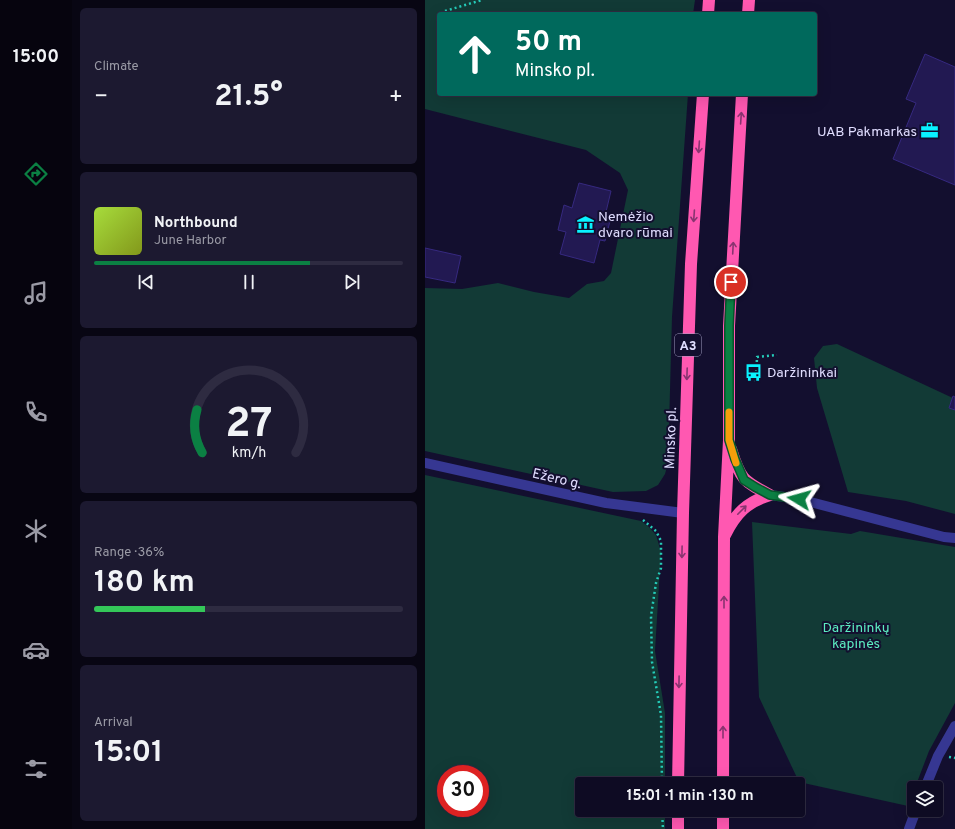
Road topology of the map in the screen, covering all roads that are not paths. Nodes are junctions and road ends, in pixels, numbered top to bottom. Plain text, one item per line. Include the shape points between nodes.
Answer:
1 (709, 0) edge
2 (749, 0) edge
3 (708, 12) edge
4 (748, 12) edge
5 (703, 96) edge
6 (742, 96) edge
7 (729, 440) junction
8 (425, 463) edge
9 (770, 495) junction
10 (683, 514) junction
11 (724, 537) junction
12 (955, 538) edge
13 (955, 726) edge
14 (678, 777) edge
15 (723, 777) edge
16 (928, 781) edge
17 (678, 817) edge
18 (723, 817) edge
19 (913, 817) edge
20 (678, 829) edge
21 (723, 829) edge
22 (909, 829) edge

1 - 3 highway
2 - 4 highway
5 -> 10 highway, Minsko pl. / A3 via 691,264
7 -> 6 highway via 729,326
7 - 9 highway via 744,480
7 - 11 highway
8 - 10 street, Ežero g. via 606,503
11 -> 9 highway via 741,511 750,503
9 - 12 street via 799,499
10 -> 14 highway, Minsko pl. / A3
15 -> 11 highway
13 - 16 street
17 - 20 highway
18 - 21 highway
19 - 22 street

